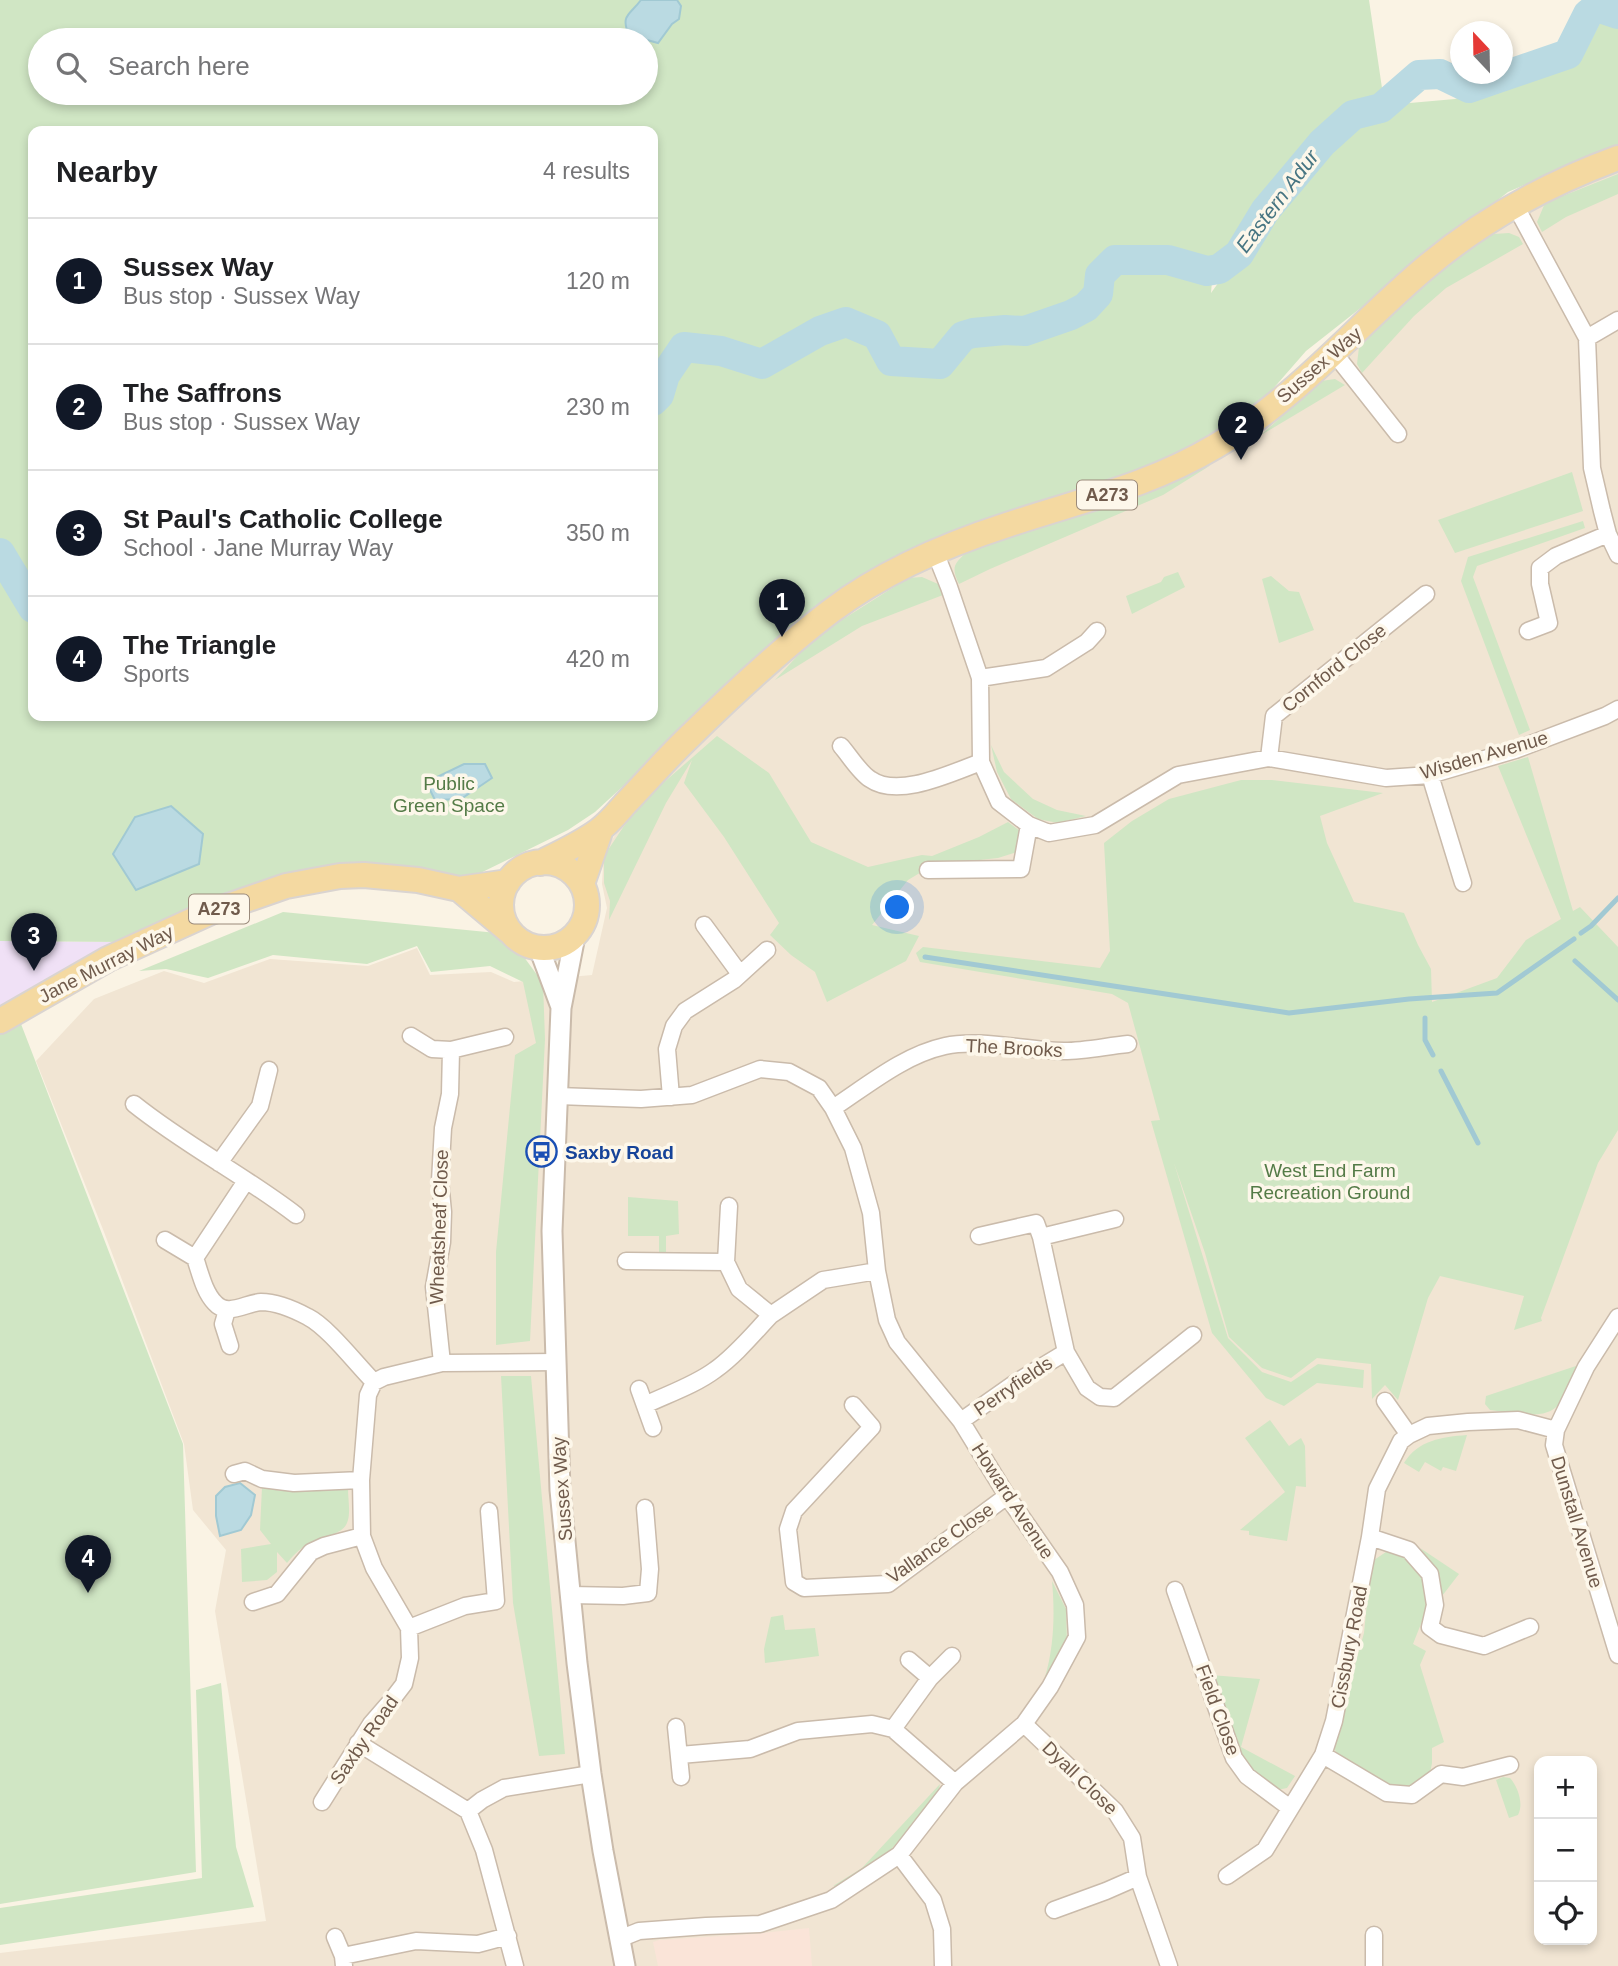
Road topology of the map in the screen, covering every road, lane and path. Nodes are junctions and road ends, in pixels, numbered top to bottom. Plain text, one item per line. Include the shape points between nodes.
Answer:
1 (1618, 158) edge
2 (1515, 205) junction
3 (1618, 320) edge
4 (1587, 338) junction
5 (1334, 354) junction
6 (1398, 434) dead end
7 (1608, 534) junction
8 (935, 552) junction
9 (1618, 555) edge
10 (1426, 594) dead end
11 (1097, 631) dead end
12 (1528, 631) dead end
13 (980, 678) junction
14 (1618, 709) edge
15 (841, 746) dead end
16 (1269, 758) junction
17 (981, 762) junction
18 (1430, 775) junction
19 (1029, 825) junction
20 (601, 829) junction
21 (540, 863) junction
22 (928, 870) dead end
23 (508, 882) junction
24 (1463, 883) dead end
25 (582, 884) junction
26 (459, 889) junction
27 (704, 925) dead end
28 (510, 931) junction
29 (575, 936) junction
30 (539, 948) junction
31 (767, 950) dead end
32 (740, 974) junction
33 (561, 1007) junction
34 (0, 1021) edge
35 (411, 1036) dead end
36 (505, 1037) dead end
37 (1128, 1044) dead end
38 (451, 1050) junction
39 (269, 1070) dead end
40 (558, 1096) junction
41 (671, 1097) junction
42 (134, 1104) dead end
43 (833, 1108) junction
44 (219, 1163) junction
45 (246, 1181) junction
46 (729, 1206) dead end
47 (296, 1215) dead end
48 (1115, 1219) dead end
49 (979, 1236) dead end
50 (1041, 1237) junction
51 (165, 1240) dead end
52 (195, 1258) junction
53 (626, 1261) dead end
54 (726, 1262) junction
55 (877, 1271) junction
56 (227, 1310) junction
57 (771, 1315) junction
58 (1618, 1317) edge
59 (1193, 1335) dead end
60 (230, 1346) dead end
61 (1066, 1352) junction
62 (556, 1362) junction
63 (442, 1363) junction
64 (374, 1382) junction
65 (1385, 1401) dead end
66 (853, 1405) dead end
67 (961, 1421) junction
68 (653, 1428) dead end
69 (1556, 1430) junction
70 (1409, 1435) junction
71 (234, 1474) dead end
72 (361, 1480) junction
73 (1007, 1496) junction
74 (645, 1508) dead end
75 (489, 1511) dead end
76 (362, 1536) junction
77 (1370, 1537) junction
78 (1175, 1590) dead end
79 (570, 1595) junction
80 (253, 1601) dead end
81 (1531, 1627) dead end
82 (409, 1628) junction
83 (1618, 1655) edge
84 (952, 1656) dead end
85 (909, 1660) dead end
86 (930, 1678) junction
87 (1024, 1724) junction
88 (677, 1727) dead end
89 (893, 1729) junction
90 (358, 1743) junction
91 (680, 1755) junction
92 (1323, 1755) junction
93 (1510, 1765) dead end
94 (591, 1774) junction
95 (681, 1777) dead end
96 (954, 1783) junction
97 (322, 1802) dead end
98 (1290, 1808) junction
99 (468, 1811) junction
100 (899, 1855) junction
101 (1227, 1876) dead end
102 (1138, 1877) junction
103 (1054, 1910) dead end
104 (1374, 1935) dead end
105 (508, 1936) junction
106 (335, 1937) dead end
107 (619, 1939) junction
108 (344, 1961) edge
109 (515, 1966) edge
110 (625, 1966) edge
111 (943, 1966) edge
112 (1169, 1966) edge
113 (1374, 1966) edge

1 - 2 main road, Sussex Way / A273
2 - 4 street
2 - 5 main road, Sussex Way / A273 via 1434,261
3 - 4 street
4 - 7 street via 1592,468
5 - 6 street
5 - 8 main road, Sussex Way / A273 via 1252,423 1191,460 1142,483
7 - 9 street
7 - 12 street via 1556,556 1540,568 1549,623
8 - 13 street, Wisden Avenue
8 - 20 main road, Sussex Way / A273 via 881,579 798,636 688,738
10 - 16 street, Cornford Close via 1274,716
11 - 13 street via 1046,668
13 - 17 street, Wisden Avenue
14 - 18 street, Wisden Avenue via 1515,750
15 - 17 street via 870,780 891,787 912,786
16 - 18 street, Wisden Avenue via 1386,778
16 - 19 street, Wisden Avenue via 1178,775 1095,825 1049,833
17 - 19 street, Wisden Avenue via 999,802
18 - 24 street
19 - 22 street via 1021,869
20 - 21 main road, Sussex Way / A273
20 - 25 main road, Sussex Way / A273
21 - 23 main road via 528,866
21 - 25 main road via 564,867
23 - 26 main road, Jane Murray Way / A273
23 - 28 main road via 501,907
25 - 29 main road via 587,911
26 - 28 main road, Jane Murray Way / A273
26 - 34 main road, Jane Murray Way / A273 via 364,875 286,886 211,912 108,959
27 - 32 street
28 - 30 main road
29 - 30 main road via 552,948
29 - 33 street, Sussex Way
30 - 33 street, Sussex Way
31 - 32 street
32 - 41 street via 685,1012 674,1026 667,1049
33 - 40 street, Sussex Way
35 - 38 street via 432,1049
36 - 38 street
37 - 43 street, The Brooks via 1066,1052 979,1043 947,1045 915,1055
38 - 63 street, Wheatsheaf Close via 441,1155 442,1242 434,1287
39 - 44 street via 260,1106
40 - 41 street, Howard Avenue
40 - 62 street, Sussex Way via 552,1231
41 - 43 street, Howard Avenue via 692,1095 760,1069 789,1072 819,1088
42 - 44 street
43 - 55 street, Howard Avenue via 853,1148 864,1187
44 - 45 street
45 - 47 street
45 - 52 street
46 - 54 street
48 - 50 street
49 - 50 street via 1036,1223
50 - 61 street, Perryfields
51 - 52 street
52 - 56 street via 215,1305
53 - 54 street
54 - 57 street via 739,1289
55 - 57 street via 823,1280
55 - 67 street, Howard Avenue via 887,1320 897,1342
56 - 60 street via 223,1324
56 - 64 street via 262,1302 290,1308 323,1328
57 - 68 street via 715,1370 688,1385 642,1397
58 - 69 street, Dunstall Avenue via 1586,1367
59 - 61 street, Perryfields via 1114,1398 1100,1397 1087,1388
61 - 67 street, Perryfields
62 - 63 street
62 - 79 street, Sussex Way
63 - 64 street
64 - 72 street via 368,1395
65 - 70 street
66 - 73 street, Vallance Close via 872,1427 794,1511 788,1530 794,1582 804,1588 888,1584
67 - 73 street, Howard Avenue
69 - 70 street via 1518,1420 1428,1426
69 - 83 street, Dunstall Avenue via 1559,1465
70 - 77 street, Cissbury Road via 1401,1441 1377,1489
71 - 72 street via 245,1471 262,1479 294,1483
72 - 76 street
73 - 87 street, Howard Avenue via 1060,1572 1075,1605 1077,1637
74 - 79 street via 648,1593
75 - 82 street via 496,1601 465,1606
76 - 80 street via 311,1552 277,1594
76 - 82 street via 374,1568
77 - 81 street via 1409,1550 1430,1574 1435,1605 1430,1627 1441,1636 1484,1646
77 - 92 street, Cissbury Road via 1334,1721
78 - 98 street, Field Close via 1234,1758 1247,1776
79 - 94 street, Sussex Way
82 - 90 street, Saxby Road via 410,1658 404,1684
84 - 86 street
85 - 86 street
86 - 89 street
87 - 96 street, Howard Avenue
87 - 102 street, Dyall Close via 1115,1811 1132,1839
88 - 91 street
89 - 91 street via 872,1724 798,1731 750,1749
89 - 96 street
90 - 97 street, Saxby Road
90 - 99 street
91 - 95 street
92 - 93 street via 1387,1793 1412,1795 1441,1774 1463,1777
92 - 98 street, Cissbury Road
94 - 99 street via 504,1788
94 - 107 street, Sussex Way
96 - 100 street, Howard Avenue
98 - 101 street, Cissbury Road via 1265,1850
99 - 105 street
100 - 107 street, Howard Avenue via 831,1900 760,1924 639,1931
100 - 111 street via 933,1900 942,1929
102 - 103 street
102 - 112 street, Dyall Close
104 - 113 street
105 - 108 street via 478,1944 416,1941
105 - 109 street
106 - 108 street
107 - 110 street, Sussex Way

